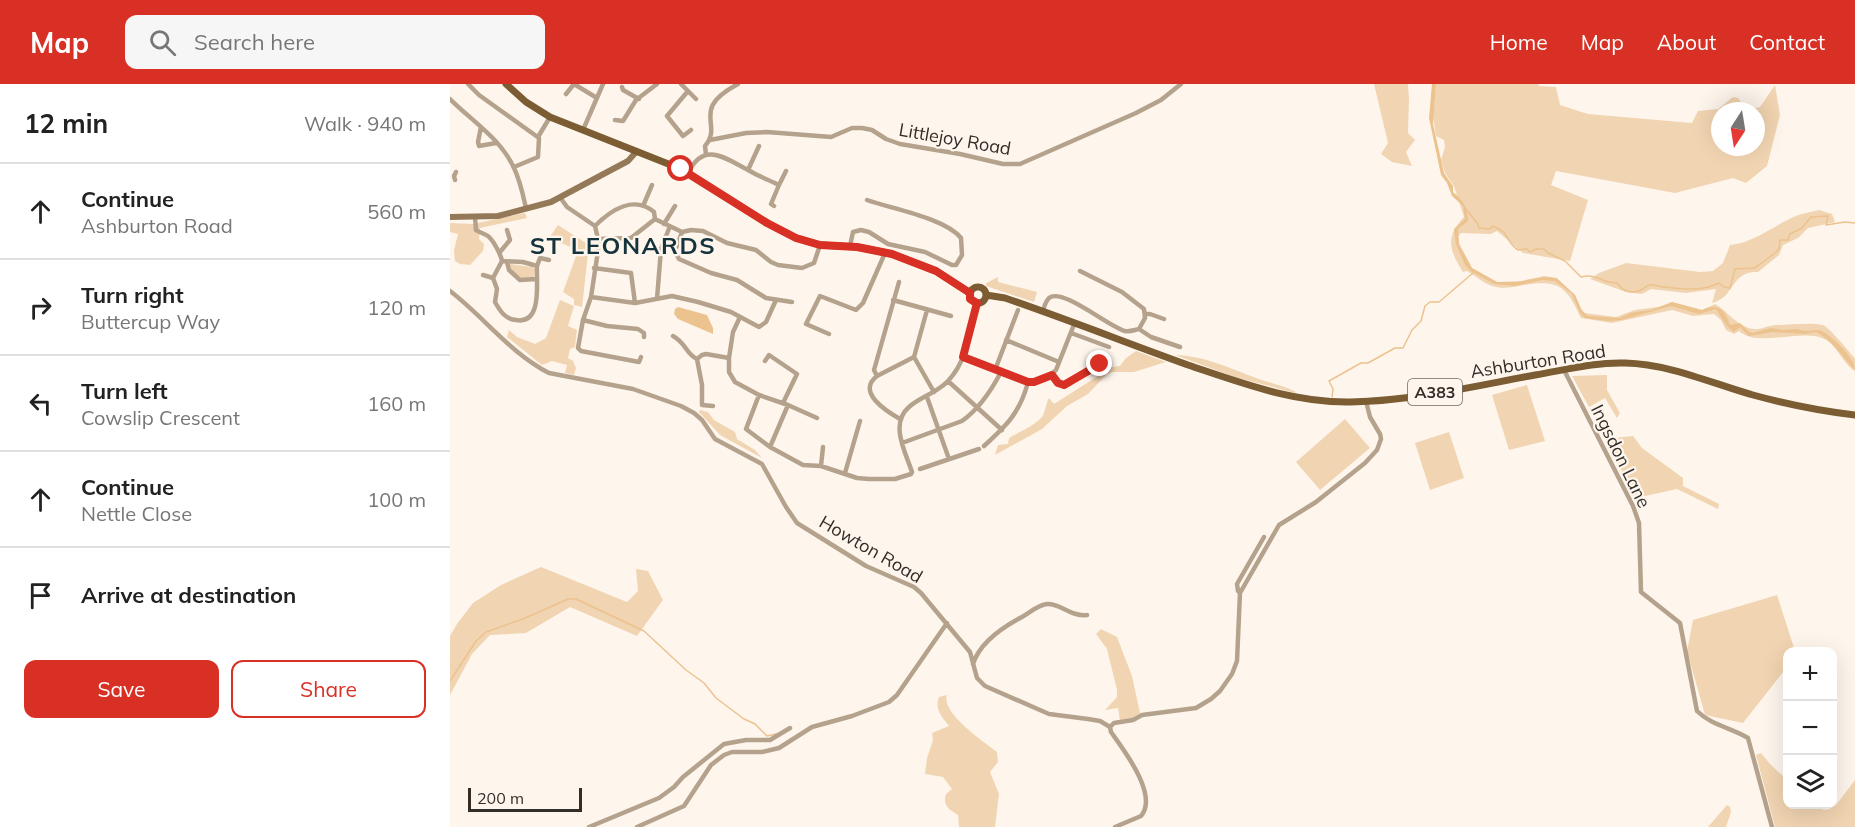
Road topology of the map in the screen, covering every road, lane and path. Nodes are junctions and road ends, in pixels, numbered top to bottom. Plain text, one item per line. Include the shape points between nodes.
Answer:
1 (468, 84) edge
2 (506, 84) edge
3 (574, 84) edge
4 (603, 84) edge
5 (657, 84) edge
6 (738, 84) edge
7 (1182, 84) edge
8 (622, 87) dead end
9 (686, 87) edge
10 (566, 94) dead end
11 (597, 98) junction
12 (639, 99) junction
13 (696, 99) dead end
14 (452, 101) edge
15 (450, 109) edge
16 (667, 114) junction
17 (550, 117) junction
18 (615, 120) dead end
19 (660, 121) dead end
20 (481, 127) junction
21 (583, 130) junction
22 (691, 130) dead end
23 (538, 136) junction
24 (710, 140) junction
25 (496, 143) junction
26 (759, 146) dead end
27 (636, 152) junction
28 (706, 155) junction
29 (514, 167) junction
30 (748, 170) junction
31 (786, 171) dead end
32 (688, 173) junction
33 (652, 185) dead end
34 (779, 185) junction
35 (562, 200) dead end
36 (867, 200) dead end
37 (643, 206) junction
38 (675, 206) dead end
39 (774, 206) dead end
40 (526, 208) junction
41 (450, 217) edge
42 (475, 217) junction
43 (655, 219) junction
44 (664, 225) junction
45 (852, 225) dead end
46 (595, 226) junction
47 (670, 226) junction
48 (507, 230) dead end
49 (855, 231) junction
50 (682, 232) junction
51 (598, 239) junction
52 (820, 245) junction
53 (850, 246) junction
54 (500, 252) junction
55 (538, 252) dead end
56 (885, 253) junction
57 (540, 258) junction
58 (549, 260) dead end
59 (505, 262) junction
60 (537, 266) junction
61 (594, 268) junction
62 (1080, 271) dead end
63 (483, 275) dead end
64 (493, 278) junction
65 (536, 279) junction
66 (899, 282) dead end
67 (450, 291) edge
68 (970, 293) junction
69 (986, 295) junction
70 (591, 297) junction
71 (657, 299) junction
72 (776, 300) junction
73 (894, 300) junction
74 (792, 302) dead end
75 (635, 303) junction
76 (977, 303) junction
77 (927, 309) junction
78 (1018, 310) dead end
79 (1043, 311) junction
80 (1145, 314) junction
81 (951, 316) dead end
82 (740, 317) junction
83 (583, 320) junction
84 (1164, 320) dead end
85 (1075, 322) junction
86 (1138, 329) junction
87 (1071, 333) junction
88 (829, 334) dead end
89 (673, 336) dead end
90 (644, 338) dead end
91 (1006, 340) junction
92 (1109, 347) dead end
93 (1180, 348) dead end
94 (914, 357) junction
95 (963, 357) junction
96 (729, 358) junction
97 (697, 359) junction
98 (765, 361) dead end
99 (639, 362) dead end
100 (1059, 362) junction
101 (1100, 364) dead end
102 (1564, 370) junction
103 (998, 371) junction
104 (1052, 375) junction
105 (877, 376) junction
106 (948, 381) junction
107 (1028, 382) junction
108 (934, 392) junction
109 (759, 395) junction
110 (927, 397) junction
111 (1365, 401) junction
112 (786, 404) junction
113 (713, 406) dead end
114 (977, 408) junction
115 (1855, 415) edge
116 (818, 418) dead end
117 (900, 418) junction
118 (860, 421) dead end
119 (939, 430) junction
120 (1002, 430) junction
121 (902, 443) junction
122 (770, 447) junction
123 (823, 447) dead end
124 (948, 459) junction
125 (820, 466) junction
126 (920, 469) dead end
127 (845, 473) junction
128 (1264, 537) dead end
129 (1240, 593) junction
130 (1087, 615) dead end
131 (947, 623) junction
132 (970, 651) junction
133 (978, 652) junction
134 (974, 664) junction
135 (1110, 727) junction
136 (790, 728) dead end
137 (640, 826) edge
138 (589, 827) edge
139 (1115, 827) edge
140 (1772, 827) edge

1 - 23 street
2 - 17 main road, Ashburton Road / A383
3 - 10 street
3 - 11 street
4 - 11 street
5 - 12 street
6 - 24 street via 711,106
7 - 24 street, Littlejoy Road via 1161,100 1020,164 900,144 862,128 831,137 767,132
8 - 12 street
9 - 13 street
9 - 16 street
11 - 21 street
12 - 18 street via 623,121
14 - 15 street
14 - 20 street
16 - 19 street
16 - 22 street via 683,136
17 - 21 main road, Ashburton Road / A383
17 - 23 street
20 - 25 street
20 - 25 street via 479,146
21 - 27 main road, Ashburton Road / A383
23 - 29 street via 538,157
24 - 28 street via 705,146
25 - 29 street
26 - 30 street
27 - 32 main road, Ashburton Road / A383
27 - 40 street via 628,161 564,196
28 - 30 street via 718,154
28 - 32 street
29 - 40 street
30 - 34 street
31 - 34 street
32 - 52 main road, Ashburton Road / A383 via 785,233
33 - 37 street
34 - 39 street via 771,204
35 - 46 street
36 - 49 street via 917,213 960,235 962,255 952,265 932,254 888,244 869,232
37 - 43 street via 654,212
37 - 46 street via 625,205
38 - 44 street
40 - 42 street via 498,216
41 - 42 street
42 - 54 street via 476,230 490,237
43 - 44 street
43 - 51 street via 631,238
44 - 47 street
45 - 49 street
46 - 51 street
47 - 50 street
47 - 71 street via 661,249
48 - 54 street via 510,240
49 - 53 street
50 - 52 street via 703,231 727,243 756,250 774,264 802,268 814,263
50 - 72 street via 675,251 679,259 737,280
51 - 61 street
52 - 53 main road, Ashburton Road / A383
53 - 56 main road, Ashburton Road / A383
54 - 59 street
55 - 57 street
56 - 68 main road, Ashburton Road / A383 via 936,271
56 - 88 street via 860,308 852,309 820,296 806,324
57 - 58 street
57 - 60 street
59 - 60 street
59 - 64 street
59 - 65 street via 520,280
60 - 65 street
61 - 70 street
61 - 75 street via 630,273
62 - 80 street via 1122,292
63 - 64 street
64 - 65 street via 499,310 507,318 522,321 532,315 538,296
66 - 73 street
67 - 131 street, Howton Road via 502,339 549,373 633,389 694,413 715,439 762,464 797,523 866,566 914,587
68 - 69 main road, Ashburton Road / A383 via 979,287
68 - 76 main road, Ashburton Road / A383 via 970,299
69 - 76 main road
69 - 79 main road, Ashburton Road / A383
70 - 75 street
70 - 83 street
71 - 75 street
71 - 82 street via 698,302
72 - 74 street
72 - 82 street via 762,327
73 - 77 street
73 - 105 street via 874,370
76 - 95 street
77 - 81 street
77 - 94 street
78 - 91 street
79 - 85 main road, Ashburton Road / A383
79 - 86 street via 1049,298 1059,297 1124,331
80 - 84 street
80 - 86 street
82 - 96 street
83 - 90 street via 639,329
83 - 99 street via 578,348 581,351
85 - 87 street
85 - 111 main road, Ashburton Road / A383 via 1258,388 1312,400
86 - 93 street
87 - 92 street
87 - 100 street
89 - 97 street
91 - 100 street
91 - 103 street
94 - 105 street
94 - 108 street
95 - 103 street
95 - 106 street
96 - 97 street via 705,354
96 - 109 street via 729,372 735,382
97 - 113 street via 702,405
98 - 112 street via 769,355 797,374
100 - 104 street
101 - 104 street via 1067,384 1058,383
102 - 111 main road, Ashburton Road / A383
102 - 115 main road, Ashburton Road / A383 via 1607,363 1650,365 1789,404
102 - 140 street, Ingsdon Lane via 1639,523 1641,592 1680,622 1698,711 1748,738
103 - 107 street
103 - 114 street via 993,389
104 - 107 street
105 - 117 street via 869,385 870,394
106 - 108 street
106 - 114 street
107 - 120 street via 1021,406
108 - 110 street
109 - 112 street
109 - 122 street via 745,427
110 - 117 street via 908,407
110 - 119 street
111 - 129 street via 1380,434 1377,450 1316,502 1279,525
112 - 116 street
112 - 122 street
114 - 119 street via 962,422
114 - 120 street
117 - 121 street
118 - 127 street
119 - 121 street
119 - 124 street
120 - 124 street via 982,447
121 - 127 street via 911,474 895,479 869,479
122 - 125 street via 803,465
123 - 125 street
124 - 126 street
125 - 127 street
128 - 129 street via 1237,584
129 - 135 street via 1237,661 1220,691 1196,708 1142,716
130 - 133 street via 1077,616 1054,605 1040,606 1005,625
131 - 132 street, Howton Road
131 - 137 street via 897,695 888,702 812,727 779,748 724,755 711,765 684,806
132 - 133 street
132 - 134 street, Howton Road
133 - 134 street
134 - 135 street, Howton Road via 977,678 993,690 1049,714 1100,721
135 - 139 street via 1136,768 1145,804 1141,816
136 - 138 street via 770,740 724,744 659,798

